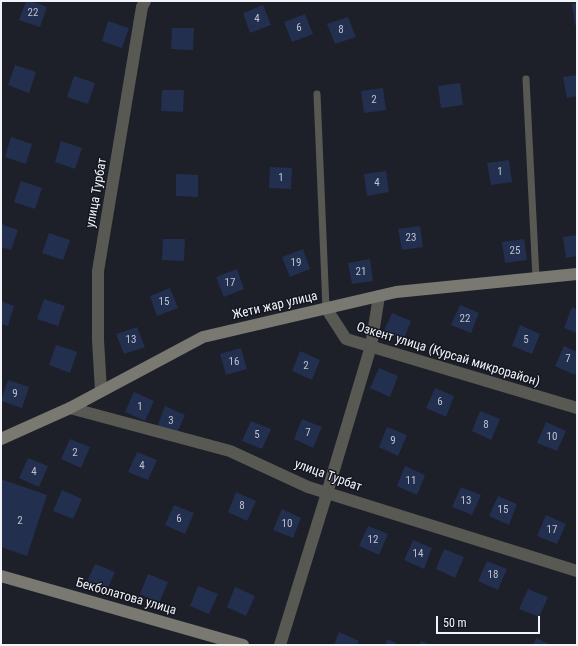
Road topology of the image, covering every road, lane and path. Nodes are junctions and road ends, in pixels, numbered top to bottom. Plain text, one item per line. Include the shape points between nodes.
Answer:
1 (145, 1) edge
2 (526, 79) dead end
3 (317, 94) dead end
4 (577, 274) edge
5 (536, 278) junction
6 (379, 296) junction
7 (326, 308) junction
8 (371, 346) junction
9 (102, 391) junction
10 (70, 408) junction
11 (577, 408) edge
12 (1, 439) edge
13 (327, 493) junction
14 (577, 571) edge
15 (1, 576) edge
16 (243, 645) edge
17 (280, 645) edge

1 - 9 street, улица Турбат via 98,271 98,340
2 - 5 lane
3 - 7 lane
4 - 5 street, Жети жар улица
5 - 6 street, Жети жар улица via 396,292
6 - 7 street, Жети жар улица
6 - 8 street
7 - 8 street, Озкент улица (Курсай микрорайон) via 346,339
7 - 9 street, Жети жар улица via 203,337
8 - 11 street, Озкент улица (Курсай микрорайон)
8 - 13 street
9 - 10 street, Жети жар улица
10 - 12 street, Жети жар улица
10 - 13 street, улица Турбат via 230,451 308,487
13 - 14 street, улица Турбат
13 - 17 street
15 - 16 street, Бекболатова улица

